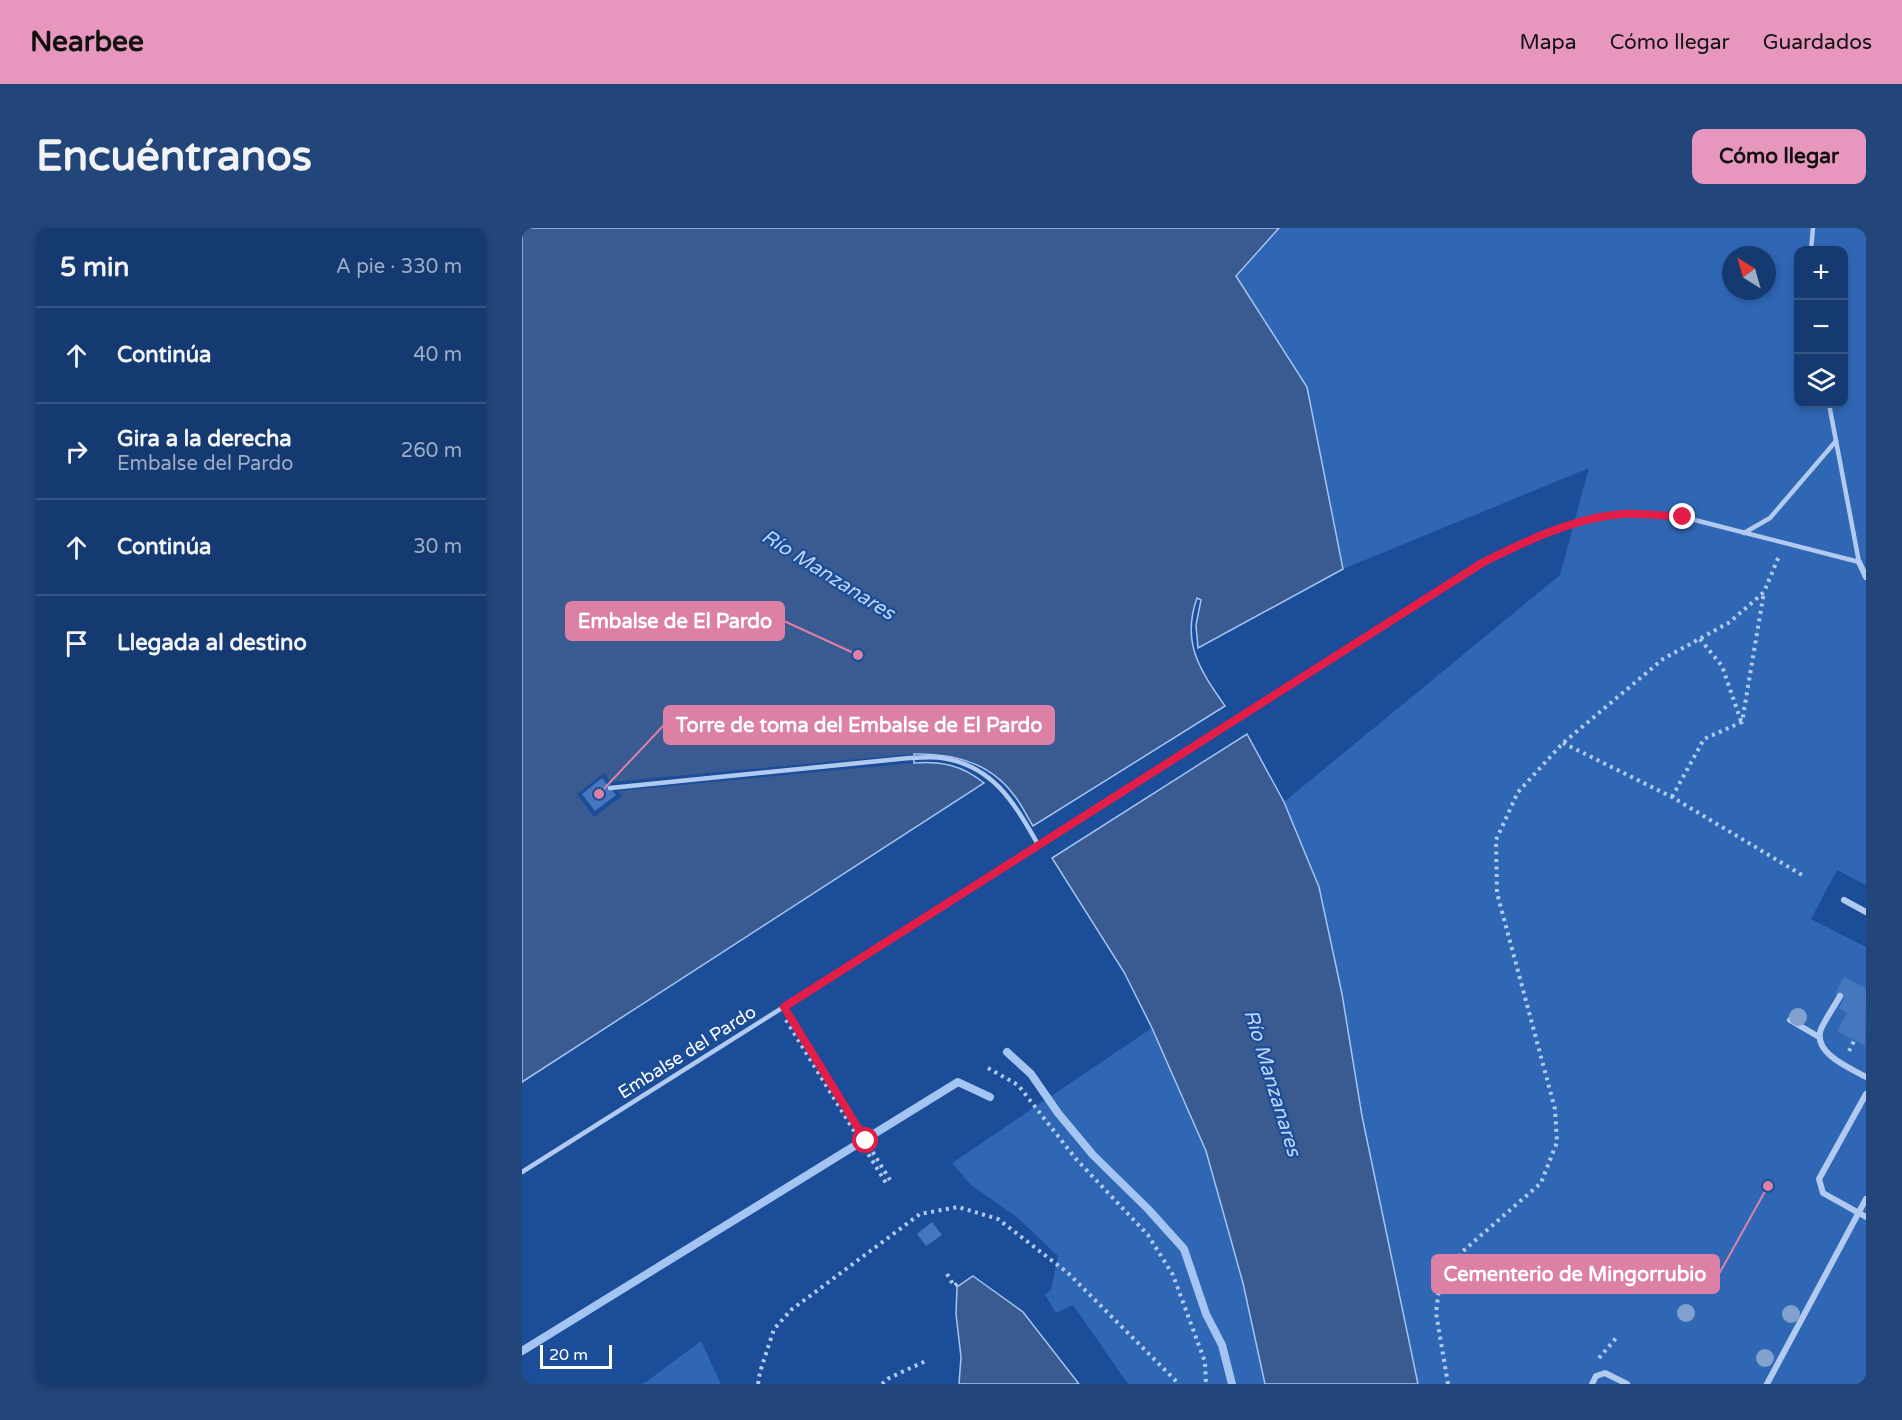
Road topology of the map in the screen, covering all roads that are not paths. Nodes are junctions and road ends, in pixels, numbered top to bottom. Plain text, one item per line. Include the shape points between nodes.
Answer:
1 (1813, 228) edge
2 (1811, 246) edge
3 (1830, 408) edge
4 (1836, 441) junction
5 (1744, 533) junction
6 (1859, 562) junction
7 (1866, 577) edge
8 (610, 788) dead end
9 (1039, 846) junction
10 (1844, 900) dead end
11 (1866, 912) edge
12 (1840, 996) dead end
13 (1790, 1020) dead end
14 (1819, 1037) junction
15 (1866, 1077) edge
16 (1866, 1095) edge
17 (522, 1172) edge
18 (1866, 1199) edge
19 (1858, 1213) junction
20 (1866, 1217) edge
21 (1592, 1384) edge
22 (1627, 1384) edge
23 (1767, 1384) edge

1 - 2 lane
3 - 4 lane
4 - 5 lane via 1770,518
4 - 6 lane
5 - 6 lane, Embalse del Pardo
5 - 9 lane, Embalse del Pardo via 1683,517 1622,514 1573,524 1528,540 1482,563
6 - 7 street
8 - 9 lane via 941,758 964,764 999,785
9 - 17 lane, Embalse del Pardo
10 - 11 street
12 - 14 street
13 - 14 street
14 - 15 street via 1833,1058
16 - 19 street via 1819,1179 1823,1193
18 - 19 street
19 - 20 street
19 - 23 street
21 - 22 street via 1596,1376 1605,1373

